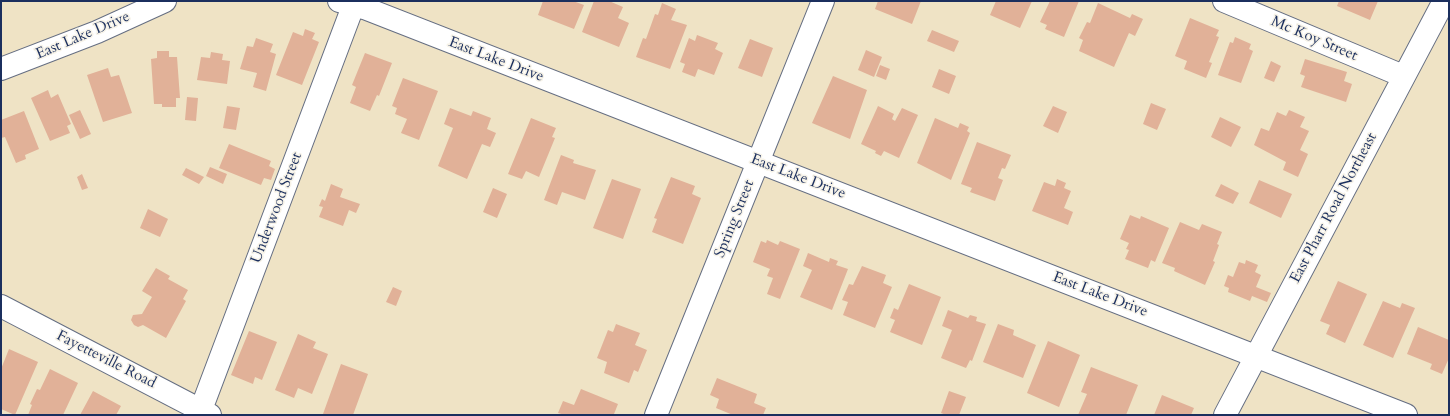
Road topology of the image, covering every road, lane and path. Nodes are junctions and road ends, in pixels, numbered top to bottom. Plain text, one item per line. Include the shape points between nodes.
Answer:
1 (165, 1) edge
2 (823, 1) edge
3 (1224, 1) edge
4 (1444, 1) edge
5 (350, 2) edge
6 (1, 70) edge
7 (1403, 76) junction
8 (759, 161) junction
9 (1, 306) edge
10 (1256, 356) junction
11 (204, 413) edge
12 (656, 415) edge
13 (1224, 415) edge
14 (1406, 415) edge

1 - 6 street, East Lake Drive via 97,32
2 - 8 street, Spring Street
3 - 7 street, Mc Koy Street
4 - 7 street, East Pharr Road Northeast
5 - 8 street, East Lake Drive
5 - 11 street, Underwood Street
7 - 10 street, East Pharr Road Northeast
8 - 10 street, East Lake Drive
8 - 12 street, Spring Street
9 - 11 street, Fayetteville Road
10 - 13 street, East Pharr Road Northeast
10 - 14 street, East Lake Drive

